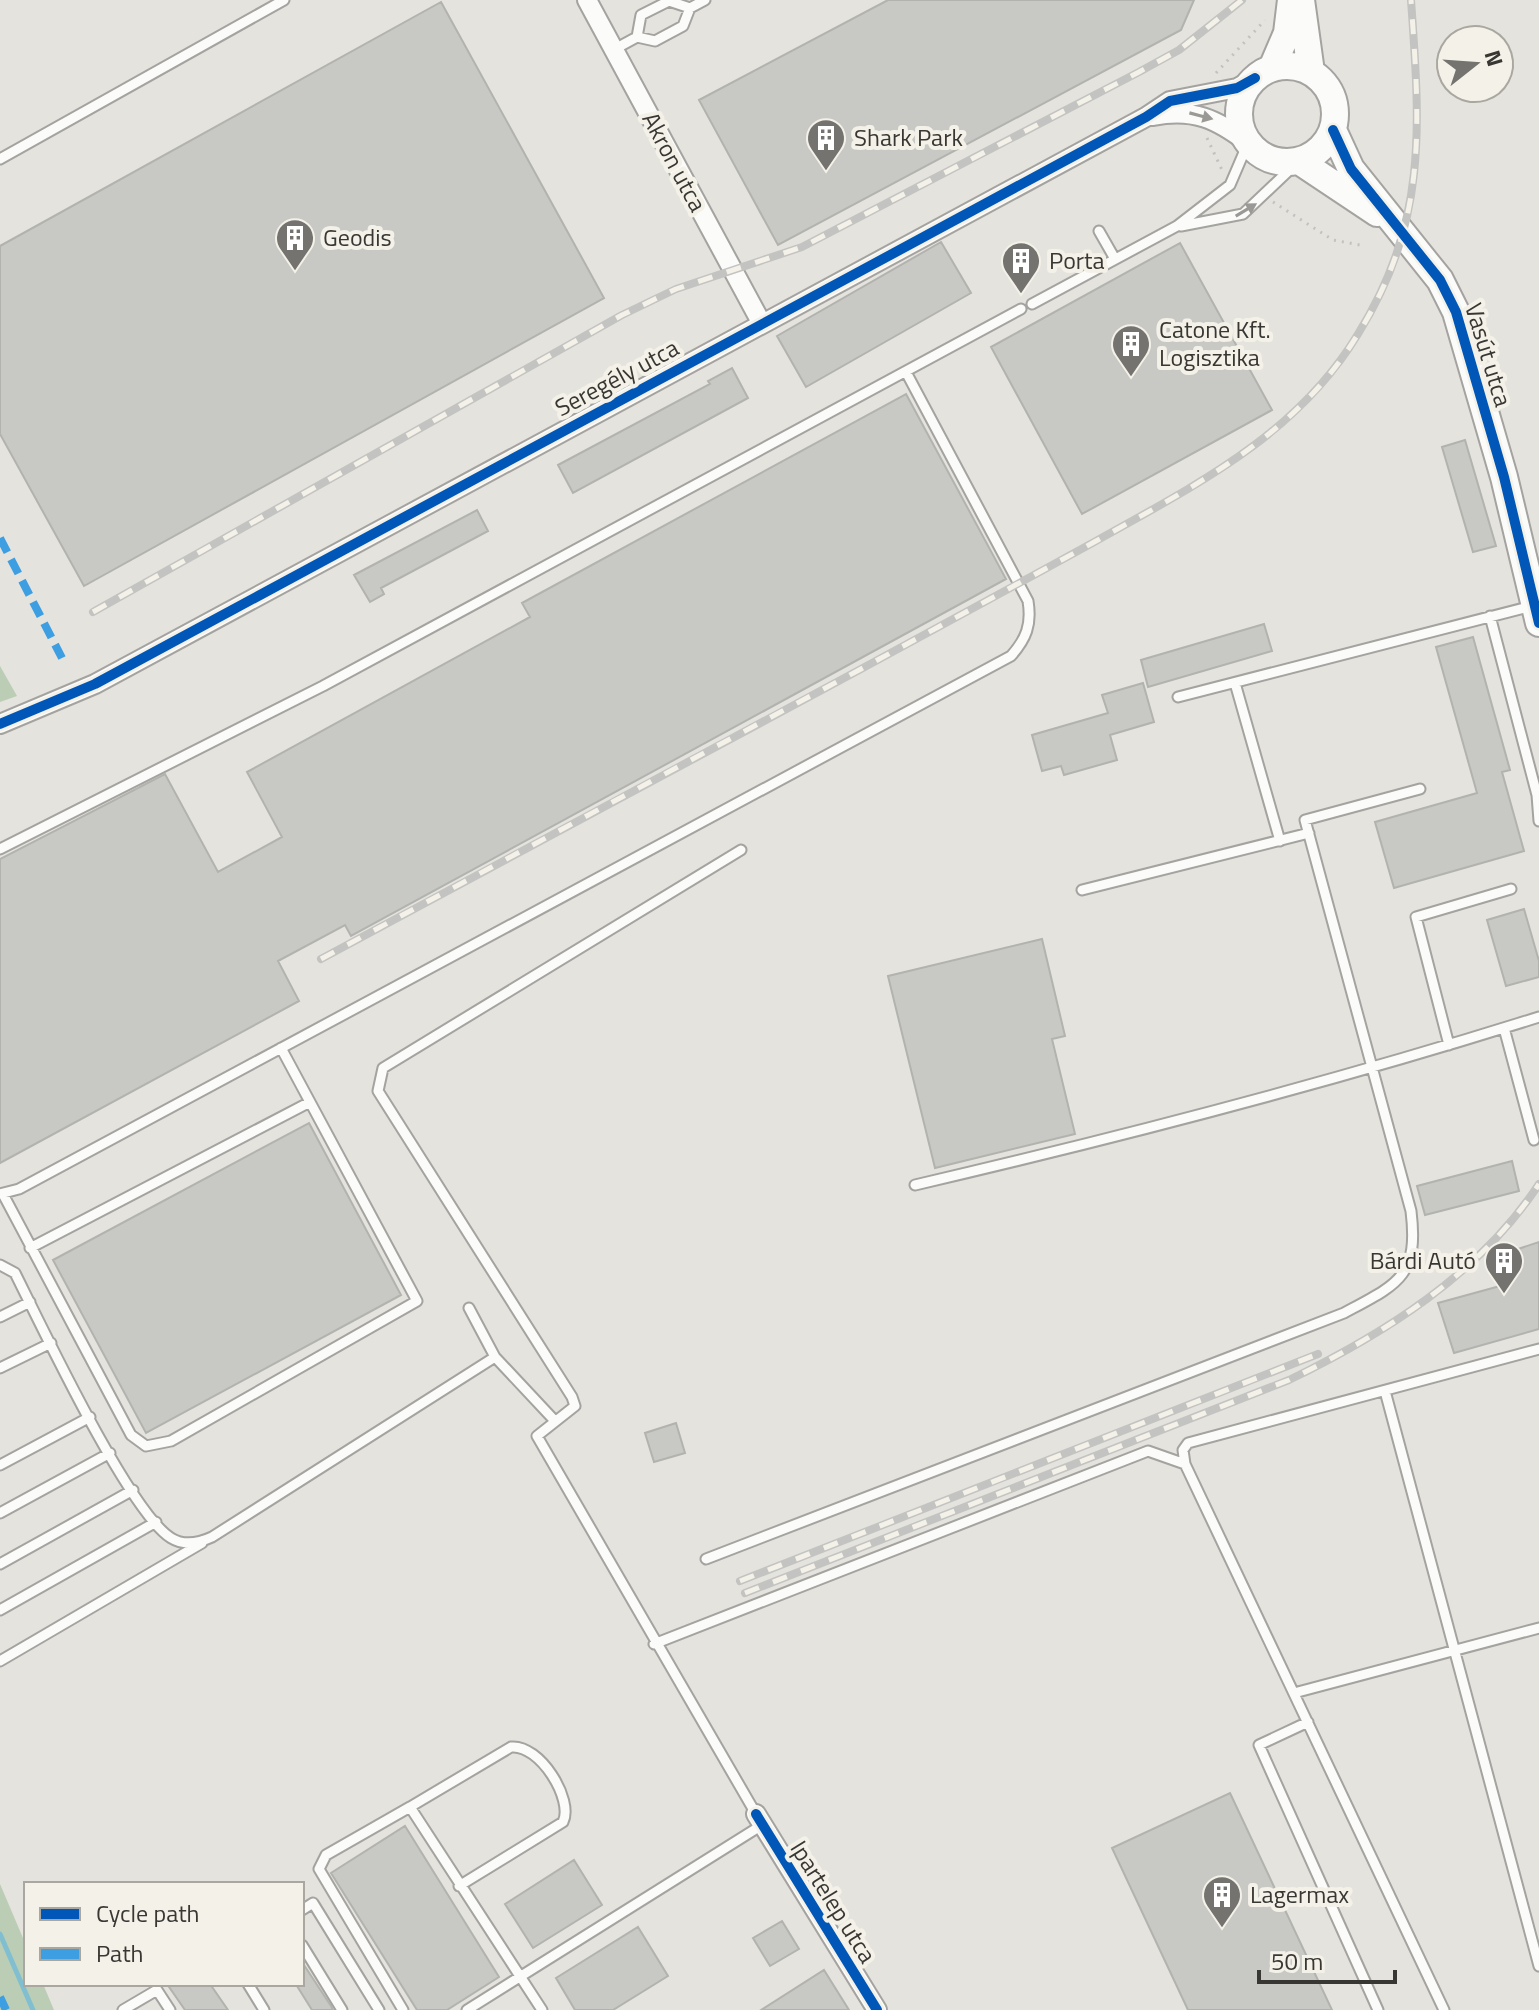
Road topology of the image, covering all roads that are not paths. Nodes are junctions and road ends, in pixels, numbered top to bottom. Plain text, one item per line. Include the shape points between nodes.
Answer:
1 (284, 0) edge
2 (587, 0) edge
3 (705, 0) edge
4 (1291, 0) edge
5 (1301, 0) edge
6 (690, 8) junction
7 (637, 37) junction
8 (613, 50) junction
9 (1311, 72) junction
10 (1263, 73) junction
11 (1146, 117) junction
12 (1333, 130) junction
13 (1248, 143) junction
14 (0, 159) edge
15 (1299, 161) junction
16 (1388, 218) junction
17 (1177, 226) junction
18 (1099, 231) dead end
19 (1115, 259) junction
20 (1032, 304) dead end
21 (1021, 309) dead end
22 (762, 324) junction
23 (906, 372) junction
24 (1537, 614) edge
25 (1490, 616) junction
26 (1235, 683) junction
27 (1178, 697) dead end
28 (0, 724) edge
29 (1420, 789) dead end
30 (1539, 821) edge
31 (1309, 833) junction
32 (1280, 841) junction
33 (0, 849) edge
34 (741, 850) dead end
35 (1511, 889) dead end
36 (1082, 890) dead end
37 (1539, 1017) edge
38 (1504, 1028) junction
39 (1449, 1045) junction
40 (281, 1048) junction
41 (1375, 1069) junction
42 (310, 1102) junction
43 (1534, 1140) dead end
44 (915, 1185) dead end
45 (1, 1194) edge
46 (30, 1248) junction
47 (0, 1265) edge
48 (30, 1302) junction
49 (469, 1308) dead end
50 (0, 1317) edge
51 (51, 1343) junction
52 (1539, 1349) edge
53 (495, 1357) junction
54 (0, 1368) edge
55 (1385, 1391) junction
56 (90, 1417) junction
57 (555, 1421) junction
58 (110, 1453) junction
59 (1185, 1464) junction
60 (0, 1465) edge
61 (133, 1490) junction
62 (0, 1513) edge
63 (156, 1522) junction
64 (212, 1537) junction
65 (706, 1559) dead end
66 (0, 1564) edge
67 (0, 1610) edge
68 (1539, 1628) edge
69 (654, 1644) junction
70 (1455, 1650) junction
71 (0, 1661) edge
72 (1294, 1693) junction
73 (1308, 1722) junction
74 (410, 1807) junction
75 (759, 1820) junction
76 (459, 1886) junction
77 (304, 1909) edge
78 (304, 1948) edge
79 (1539, 1966) edge
80 (520, 1975) junction
81 (249, 1986) edge
82 (123, 2010) edge
83 (170, 2010) edge
84 (264, 2010) edge
85 (342, 2010) edge
86 (379, 2010) edge
87 (403, 2010) edge
88 (467, 2010) edge
89 (542, 2010) edge
90 (877, 2010) edge
91 (1378, 2010) edge
92 (1444, 2010) edge

1 - 14 lane
2 - 8 street, Akron utca
3 - 6 lane
4 - 10 street via 1287,33
5 - 9 street, Vasút utca
6 - 7 lane via 683,26 655,41
6 - 7 lane via 669,1 641,15
7 - 8 lane
8 - 22 street, Akron utca
9 - 10 street via 1292,66
9 - 12 street, Vasút utca via 1332,97
10 - 11 street, Seregély utca via 1237,88 1170,101
10 - 13 street via 1243,93 1239,111
11 -> 13 street, Seregély utca via 1206,116
11 - 22 street, Seregély utca
12 - 15 street via 1316,153
12 - 16 street, Vasút utca via 1351,169
13 - 15 street, Vasút utca via 1266,158
13 - 17 lane via 1224,192
15 - 16 street, Vasút utca
17 -> 15 lane via 1249,211
16 - 24 street, Vasút utca via 1440,280 1456,312
17 - 19 lane
18 - 19 lane
19 - 20 lane
21 - 23 lane
22 - 28 street, Seregély utca via 95,684
23 - 33 lane via 323,686
23 - 40 lane via 1028,601 1029,629 1016,650 993,669
24 - 25 lane
25 - 26 lane
25 - 30 lane via 1537,795
26 - 27 lane
26 - 32 lane
29 - 31 lane via 1305,820
31 - 32 lane
31 - 41 lane
32 - 36 lane
34 - 57 lane via 383,1068 378,1091 572,1397 575,1406
35 - 39 lane via 1416,917
37 - 38 lane
38 - 39 lane
38 - 43 lane
39 - 41 lane
40 - 42 lane
40 - 45 lane
41 - 44 lane
41 - 65 lane via 1415,1242 1397,1281 1344,1313
42 - 46 lane
42 - 46 lane via 417,1301 171,1441 146,1446 131,1435
45 - 46 lane
47 - 48 lane via 15,1273
48 - 50 lane
48 - 51 lane
49 - 53 lane
51 - 54 lane
51 - 56 lane
52 - 55 lane
53 - 57 lane
53 - 64 lane
55 - 59 lane via 1188,1443
55 - 70 lane
56 - 58 lane
56 - 60 lane
57 - 69 lane via 537,1436
58 - 61 lane
58 - 62 lane
59 - 69 lane via 1148,1451
59 - 72 lane
61 - 63 lane
61 - 66 lane
63 - 64 lane via 182,1542
63 - 67 lane
64 - 71 lane
68 - 70 lane
69 - 75 lane
70 - 72 lane
70 - 79 lane
72 - 73 lane
73 - 91 lane via 1259,1745
73 - 92 lane
74 - 76 lane
74 - 76 lane via 511,1747 527,1748 540,1759 565,1800 563,1822
74 - 87 lane via 326,1855 319,1869
75 - 80 lane
75 - 90 street, Ipartelep utca
76 - 80 lane
77 - 86 lane via 313,1903
78 - 85 lane
80 - 88 lane
80 - 89 lane
81 - 84 lane
82 - 83 lane via 157,1990

